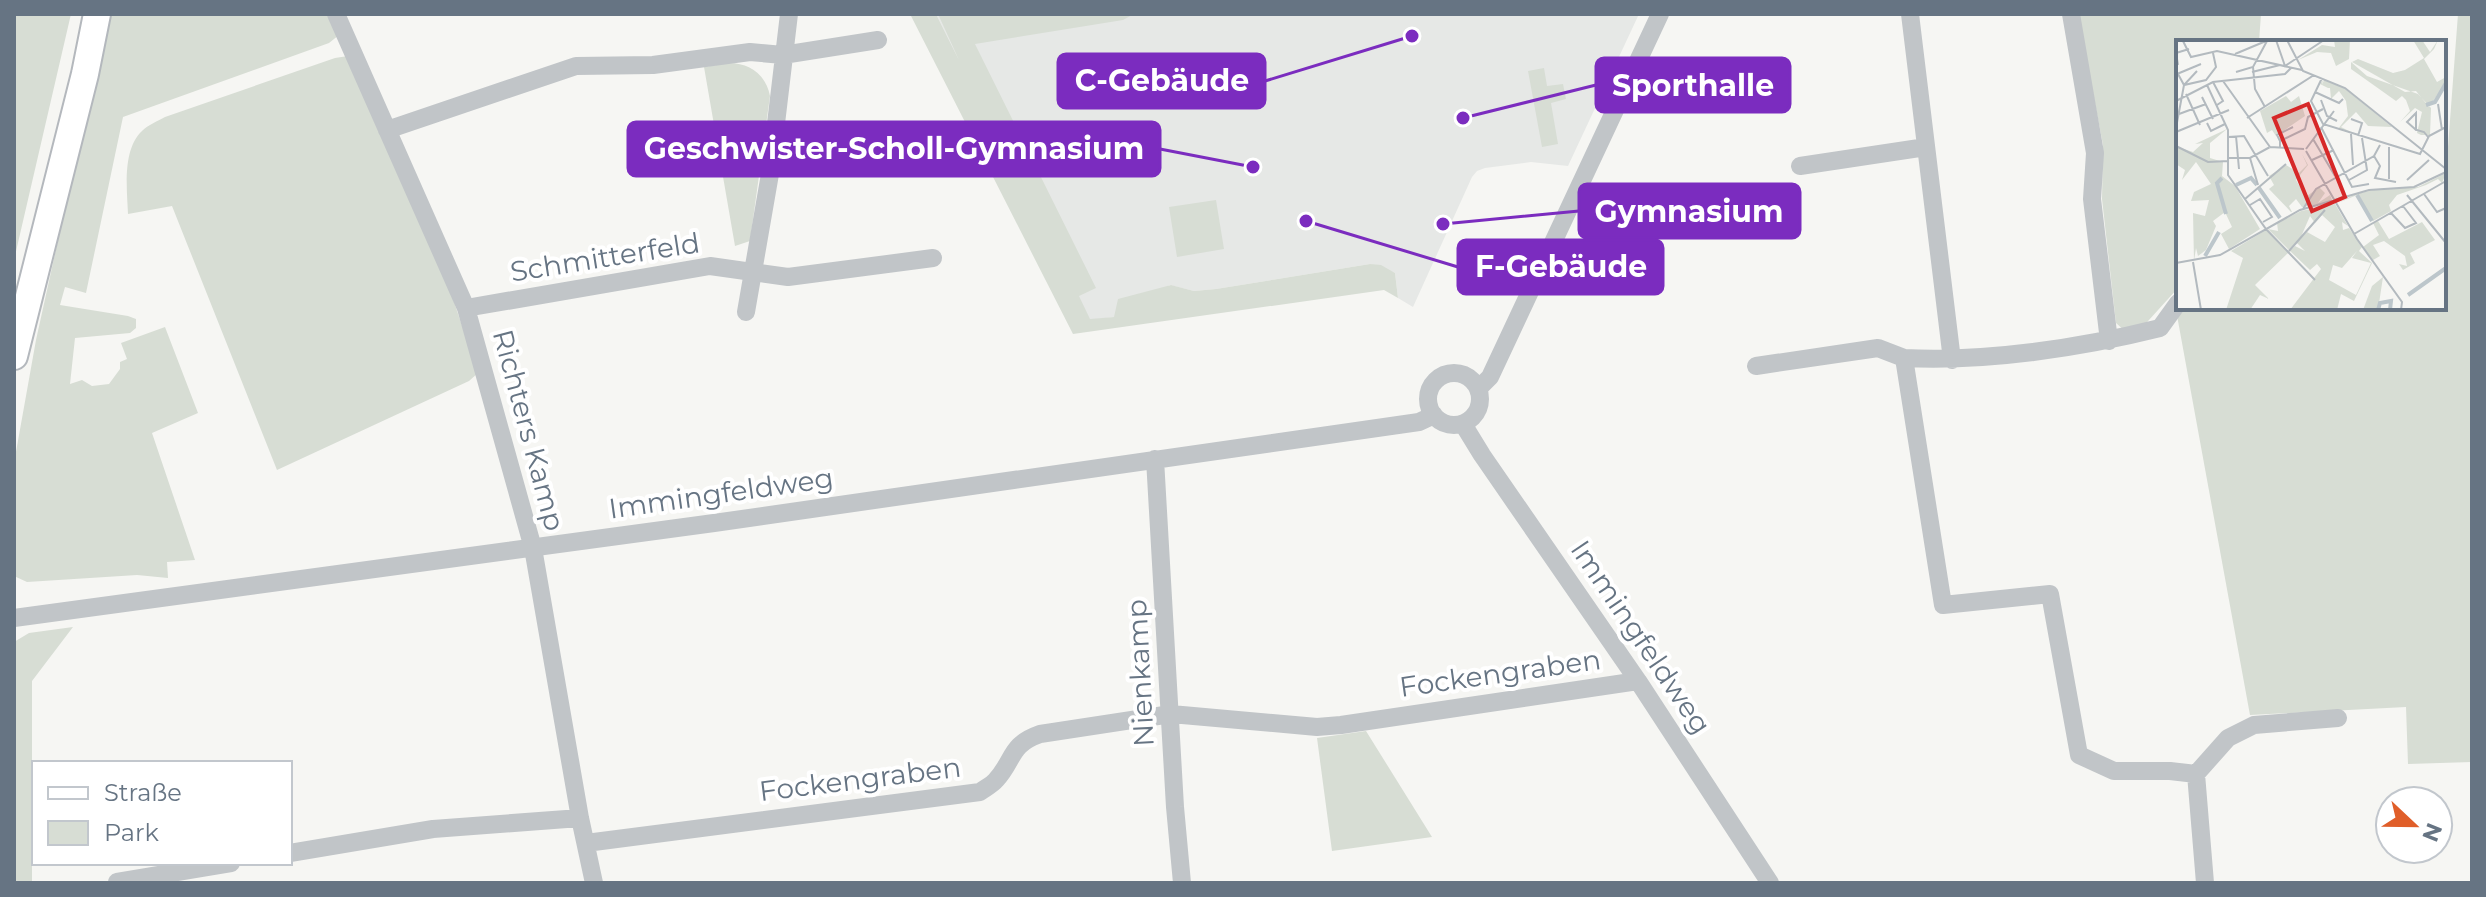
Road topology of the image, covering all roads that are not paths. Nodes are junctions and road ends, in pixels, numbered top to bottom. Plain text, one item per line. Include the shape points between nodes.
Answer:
1 (97, 14) edge
2 (336, 14) edge
3 (789, 14) edge
4 (1660, 14) edge
5 (1910, 14) edge
6 (2071, 14) edge
7 (878, 40) dead end
8 (783, 55) junction
9 (387, 130) junction
10 (1926, 147) junction
11 (1800, 166) dead end
12 (933, 258) dead end
13 (752, 272) junction
14 (2176, 306) edge
15 (466, 308) junction
16 (746, 312) dead end
17 (2109, 341) junction
18 (14, 356) edge
19 (1904, 358) junction
20 (1952, 360) junction
21 (1756, 366) dead end
22 (1478, 389) junction
23 (1434, 415) junction
24 (1463, 424) junction
25 (1155, 459) junction
26 (533, 548) junction
27 (14, 618) edge
28 (1638, 681) junction
29 (1171, 714) junction
30 (2338, 718) dead end
31 (2196, 774) junction
32 (580, 818) junction
33 (586, 843) junction
34 (292, 853) edge
35 (219, 865) edge
36 (117, 882) edge
37 (594, 883) edge
38 (1182, 883) edge
39 (1770, 883) edge
40 (2205, 883) edge

1 - 18 street
2 - 9 street, Richters Kamp
3 - 8 street
4 - 22 street via 1490,377
5 - 10 street
6 - 17 street via 2095,153 2092,199
7 - 8 street
8 - 9 street via 750,52 653,65 576,66
8 - 13 street
9 - 15 street, Richters Kamp
10 - 11 street
10 - 20 street
12 - 13 street, Schmitterfeld via 788,277
13 - 15 street, Schmitterfeld via 710,266
13 - 16 street
14 - 17 street via 2160,328
15 - 26 street, Richters Kamp
17 - 20 street
19 - 20 street
19 - 21 street via 1878,348
19 - 31 street via 1943,605 2050,594 2079,755 2114,771
22 - 23 street via 1459,373 1442,376 1428,395
22 - 24 street via 1480,406
23 - 24 street via 1447,425
23 - 25 street, Immingfeldweg via 1419,422
24 - 28 street, Immingfeldweg
25 - 26 street, Immingfeldweg
25 - 29 street, Nienkamp
26 - 27 street, Immingfeldweg
26 - 32 street, Richters Kamp
28 - 29 street, Fockengraben via 1317,727
28 - 39 street, Immingfeldweg
29 - 33 street, Fockengraben via 1026,739 995,782 980,792
29 - 38 street, Nienkamp
30 - 31 street via 2254,725 2228,738
31 - 40 street
32 - 33 street, Richters Kamp
32 - 34 street via 433,829
33 - 37 street, Richters Kamp
35 - 36 street

